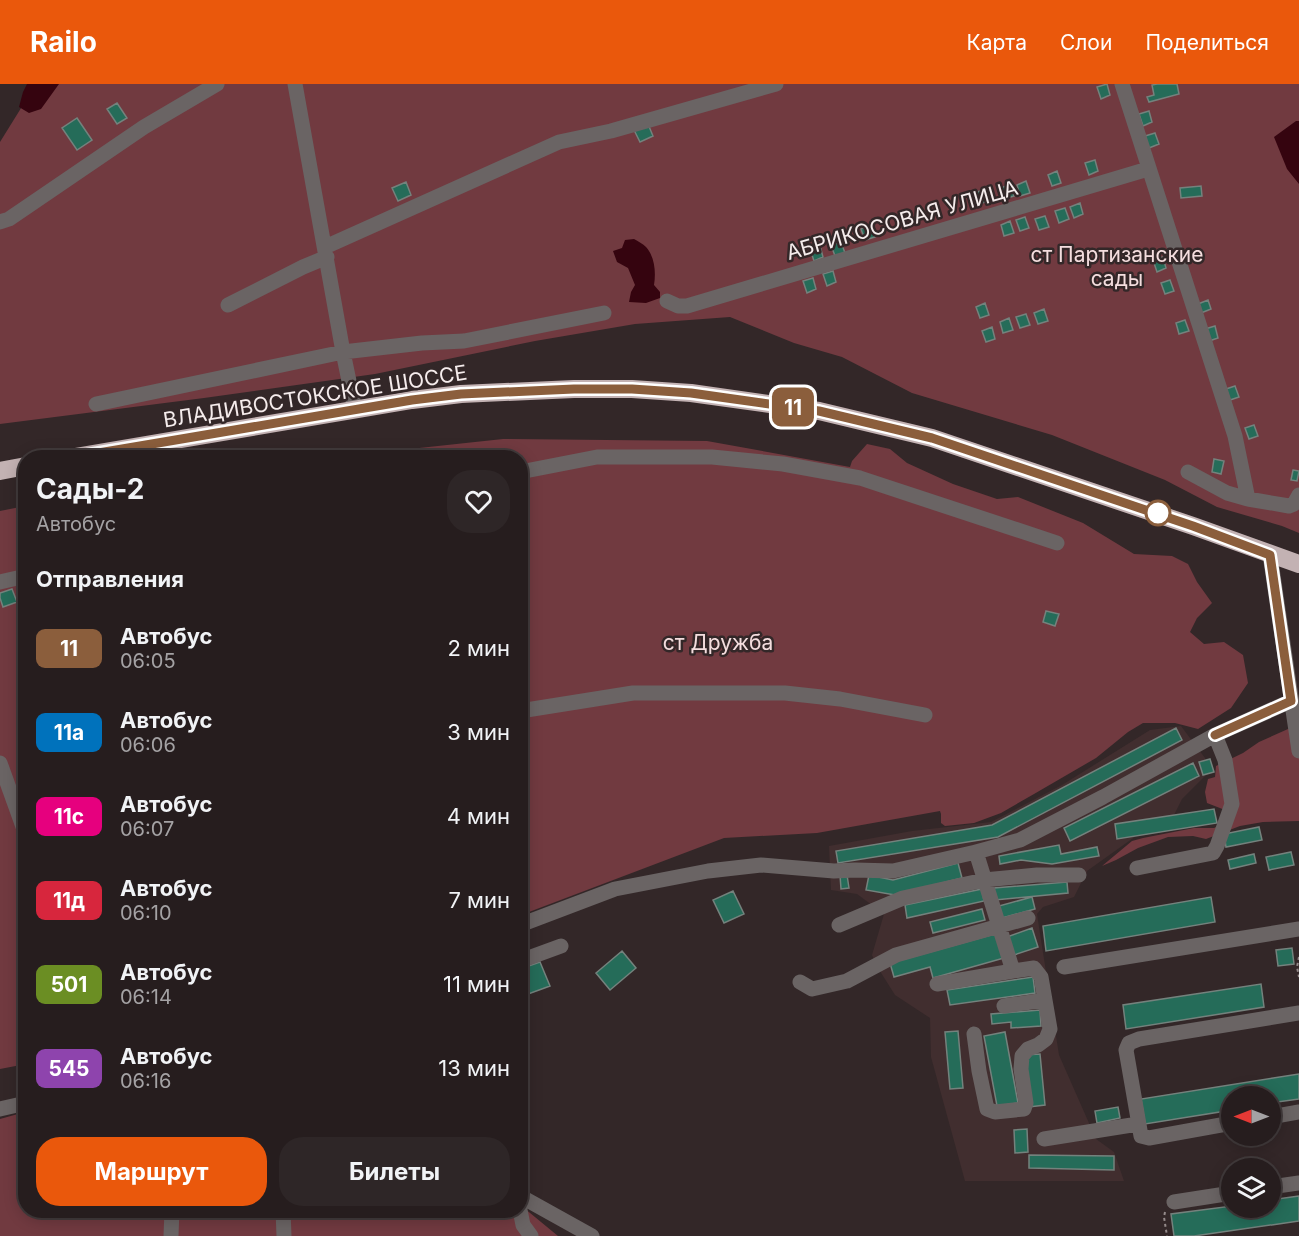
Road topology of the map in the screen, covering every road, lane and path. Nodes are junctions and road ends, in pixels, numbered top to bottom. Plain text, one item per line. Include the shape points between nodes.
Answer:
1 (217, 84) edge
2 (295, 84) edge
3 (776, 84) edge
4 (1122, 84) edge
5 (1148, 169) junction
6 (0, 222) edge
7 (326, 252) junction
8 (667, 301) dead end
9 (228, 305) dead end
10 (604, 313) dead end
11 (343, 352) junction
12 (96, 404) dead end
13 (355, 410) junction
14 (117, 450) edge
15 (18, 468) edge
16 (528, 470) edge
17 (0, 471) edge
18 (1188, 472) dead end
19 (1299, 495) edge
20 (1248, 499) junction
21 (1058, 543) dead end
22 (1270, 555) junction
23 (1299, 564) edge
24 (18, 578) edge
25 (0, 582) edge
26 (1291, 701) junction
27 (528, 710) edge
28 (925, 715) dead end
29 (1215, 735) junction
30 (1299, 751) edge
31 (0, 764) edge
32 (18, 802) edge
33 (976, 852) junction
34 (1137, 868) dead end
35 (1078, 875) dead end
36 (984, 880) junction
37 (1028, 918) dead end
38 (528, 922) edge
39 (839, 925) dead end
40 (1000, 926) junction
41 (1299, 929) edge
42 (561, 946) dead end
43 (1299, 957) edge
44 (528, 958) edge
45 (1064, 967) dead end
46 (1013, 970) junction
47 (1299, 977) edge
48 (800, 982) dead end
49 (937, 984) dead end
50 (1045, 1000) junction
51 (1004, 1006) dead end
52 (1299, 1013) edge
53 (974, 1034) dead end
54 (18, 1105) edge
55 (0, 1109) edge
56 (1299, 1112) edge
57 (1281, 1115) edge
58 (1138, 1124) junction
59 (1221, 1125) edge
60 (1044, 1139) dead end
61 (1299, 1183) edge
62 (1281, 1185) edge
63 (1221, 1195) edge
64 (528, 1200) edge
65 (1174, 1202) joint
66 (172, 1218) edge
67 (283, 1218) edge
68 (522, 1218) edge
69 (171, 1236) edge
70 (284, 1236) edge
71 (531, 1236) edge
72 (592, 1236) edge
73 (1167, 1236) edge

1 - 6 street
2 - 7 street
3 - 7 street via 559,142
4 - 5 street
5 - 8 street, АБРИКОСОВАЯ УЛИЦА via 687,306
5 - 20 street via 1235,436
7 - 9 street
7 - 11 street
10 - 11 street via 464,340
11 - 12 street
11 - 13 street
13 - 14 highway, ВЛАДИВОСТОКСКОЕ ШОССЕ
13 - 22 highway, ВЛАДИВОСТОКСКОЕ ШОССЕ via 461,394 632,389 819,411 932,438
15 - 17 highway
16 - 21 street via 597,457 712,457 783,464 860,478
18 - 20 street via 1227,493
19 - 20 street via 1289,506
22 - 23 highway, ВЛАДИВОСТОКСКОЕ ШОССЕ
22 - 26 street
24 - 25 street
26 - 29 street
26 - 30 street
27 - 28 street via 633,693 785,693
29 - 33 street via 1020,840
29 - 34 street via 1225,760 1232,804 1213,853
31 - 32 street
33 - 36 street
33 - 38 street via 893,871 761,865 708,871 615,889
35 - 36 street
36 - 39 street via 903,897
36 - 40 street
37 - 40 street
40 - 46 street
40 - 48 street via 896,955 847,981 812,989
41 - 45 street
42 - 44 street
43 - 47 path
46 - 49 street
46 - 50 street via 1034,968 1041,977
50 - 51 street
50 - 53 street via 1050,1029 1046,1039 1022,1056 1024,1109 987,1109
52 - 58 street via 1139,1039 1129,1044 1126,1050
54 - 55 street
56 - 57 street
58 - 59 street via 1141,1136 1149,1138
58 - 60 street
61 - 62 street
63 - 65 street
64 - 72 street
65 - 73 path via 1165,1210
66 - 69 street
67 - 70 street
68 - 71 street

